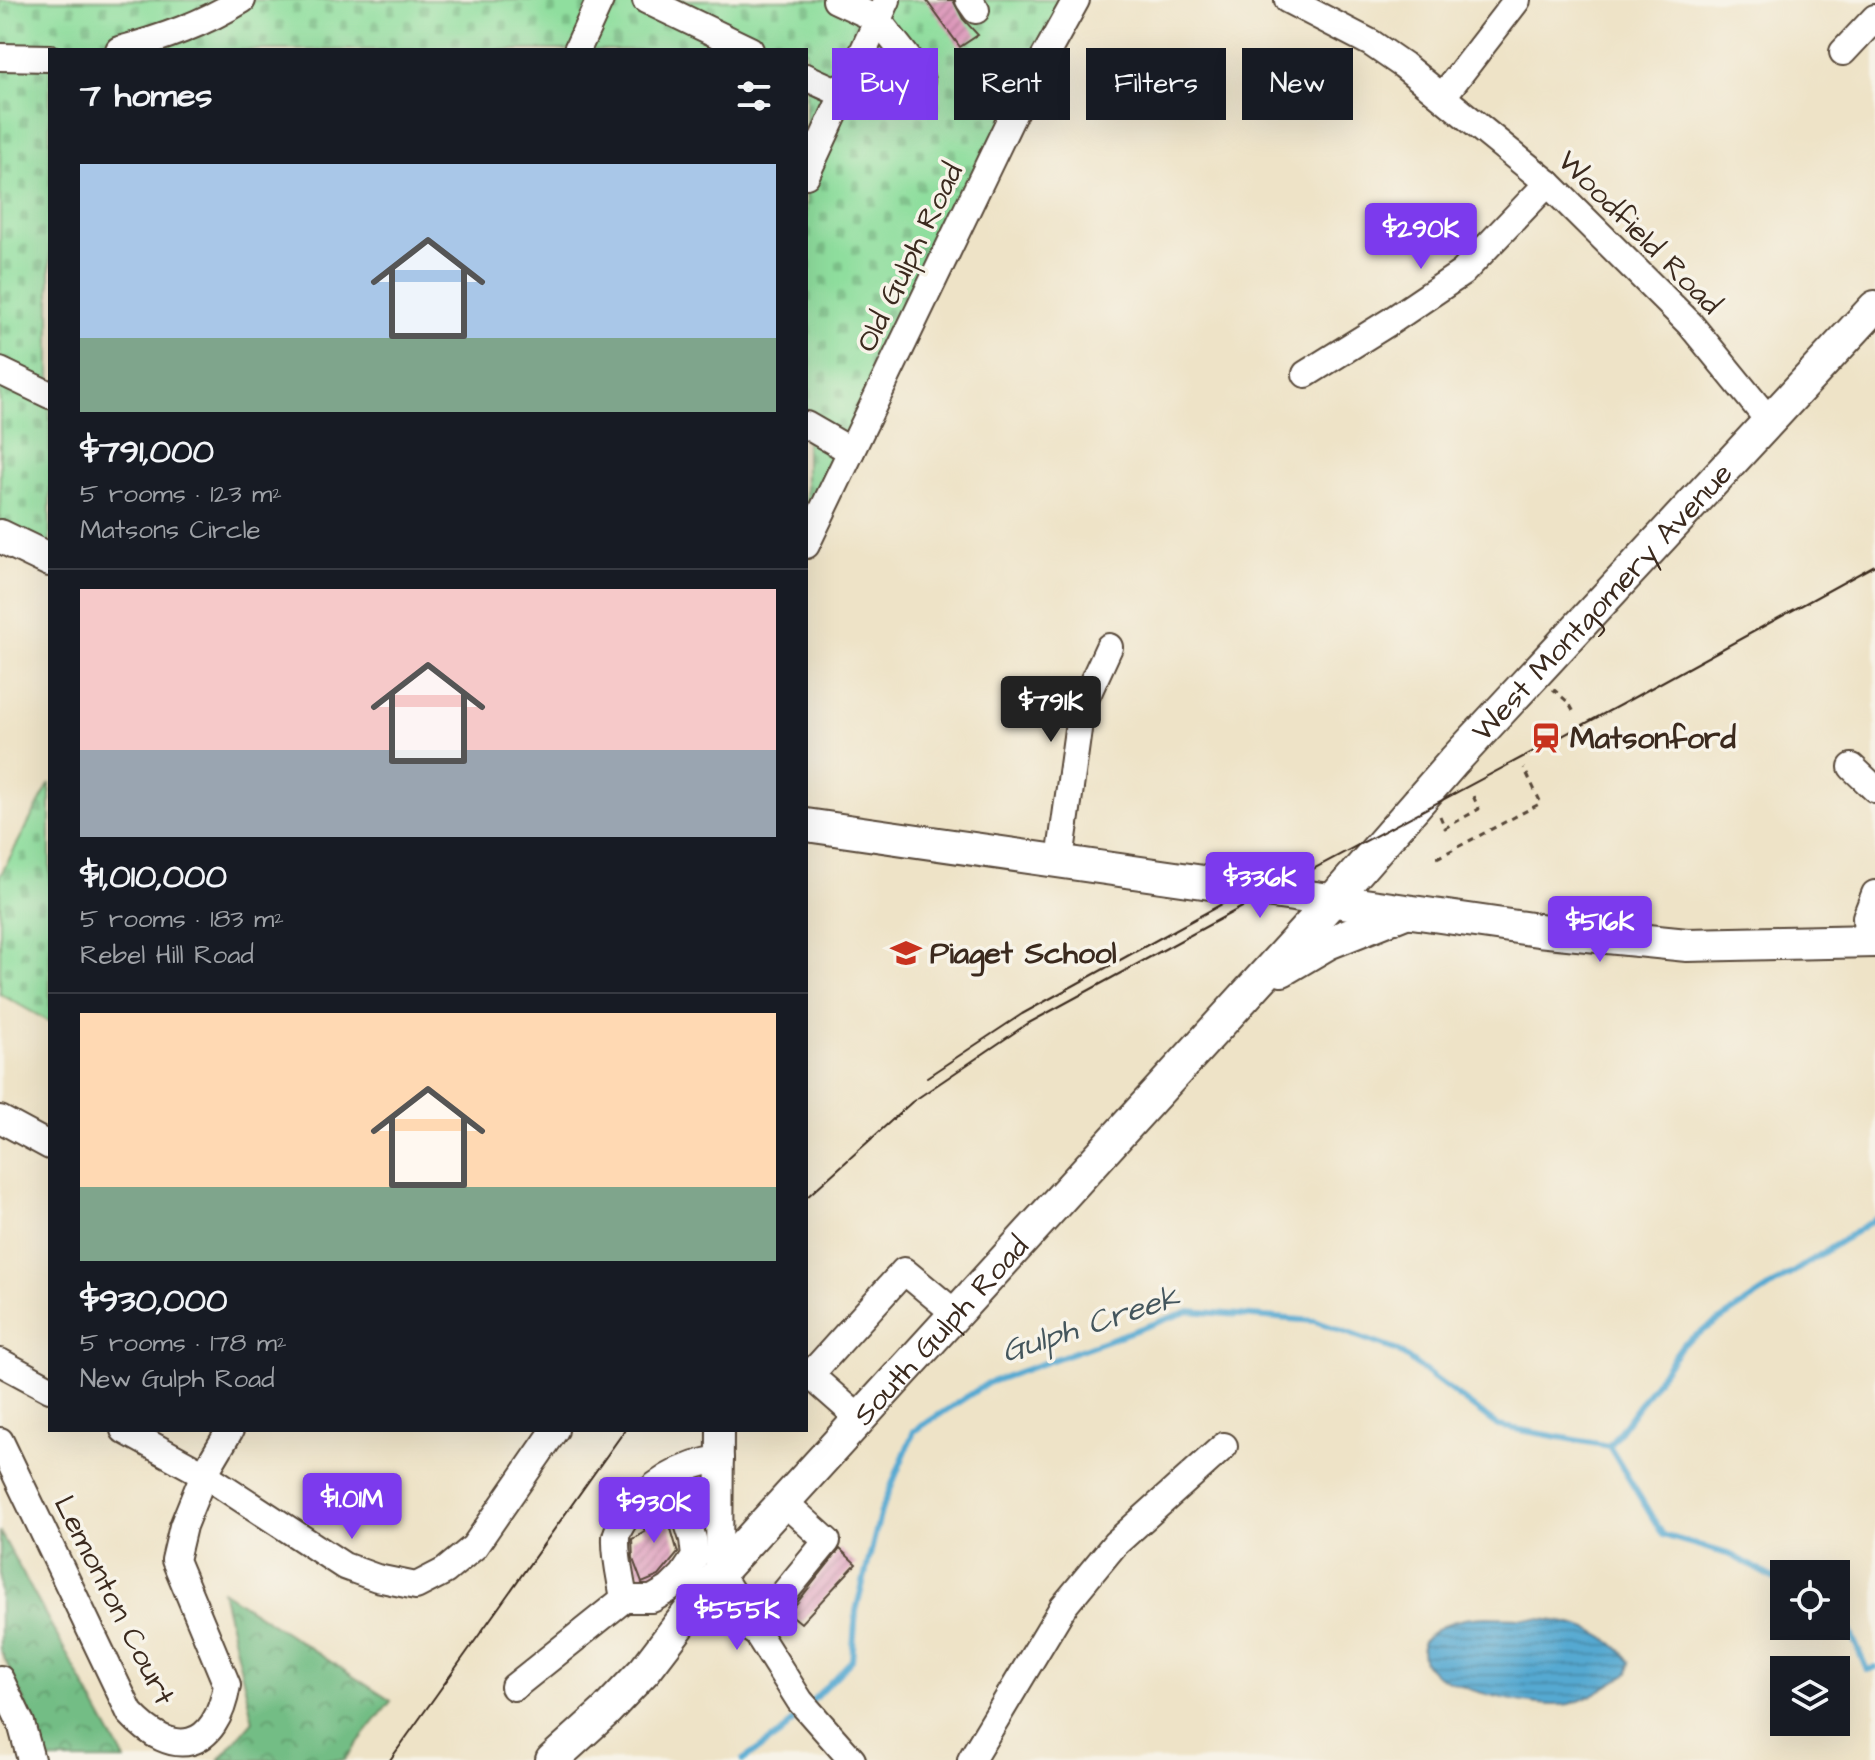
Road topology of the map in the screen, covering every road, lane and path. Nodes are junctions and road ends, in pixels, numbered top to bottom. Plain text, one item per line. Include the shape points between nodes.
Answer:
1 (242, 0) edge
2 (600, 0) edge
3 (646, 0) edge
4 (836, 0) edge
5 (1076, 0) edge
6 (1288, 0) edge
7 (1517, 0) edge
8 (882, 10) edge
9 (1875, 18) edge
10 (126, 48) edge
11 (578, 48) edge
12 (746, 48) edge
13 (865, 48) edge
14 (904, 48) edge
15 (1843, 52) dead end
16 (0, 57) edge
17 (48, 58) edge
18 (808, 78) edge
19 (832, 89) edge
20 (1443, 96) junction
21 (833, 120) edge
22 (808, 171) edge
23 (1548, 183) junction
24 (1875, 307) edge
25 (0, 371) edge
26 (1306, 374) dead end
27 (48, 394) edge
28 (1770, 422) junction
29 (808, 426) edge
30 (851, 451) junction
31 (0, 536) edge
32 (808, 541) edge
33 (48, 559) edge
34 (1109, 647) dead end
35 (1555, 690) dead end
36 (1574, 712) dead end
37 (1852, 767) dead end
38 (1524, 768) dead end
39 (1875, 789) edge
40 (1473, 796) dead end
41 (808, 825) edge
42 (1445, 828) dead end
43 (1437, 858) dead end
44 (1060, 860) junction
45 (1875, 894) edge
46 (1331, 902) junction
47 (1405, 912) junction
48 (1871, 941) edge
49 (1255, 985) junction
50 (0, 1119) edge
51 (48, 1145) edge
52 (956, 1314) junction
53 (0, 1362) edge
54 (808, 1375) edge
55 (48, 1388) edge
56 (860, 1419) junction
57 (128, 1432) edge
58 (229, 1432) edge
59 (554, 1432) edge
60 (720, 1432) edge
61 (0, 1441) edge
62 (1224, 1446) dead end
63 (720, 1459) junction
64 (681, 1473) junction
65 (204, 1474) junction
66 (784, 1502) junction
67 (719, 1573) junction
68 (624, 1599) junction
69 (753, 1631) junction
70 (0, 1679) edge
71 (514, 1687) dead end
72 (31, 1760) edge
73 (552, 1760) edge
74 (852, 1760) edge
75 (971, 1760) edge

1 - 10 street via 166,37
2 - 11 street
3 - 12 street
4 - 8 street
5 - 30 street, Old Gulph Road via 1014,112
6 - 20 street, Woodfield Road via 1371,43
7 - 20 street
8 - 13 street
8 - 14 street
9 - 15 street
16 - 17 street
18 - 19 street
20 - 23 street, Woodfield Road
21 - 22 street
23 - 26 street via 1462,273
23 - 28 street, Woodfield Road via 1690,324
24 - 28 main road, West Montgomery Avenue
25 - 27 street
28 - 46 main road, West Montgomery Avenue via 1454,761
29 - 30 street
30 - 32 street, Old Gulph Road
31 - 33 main road
34 - 44 street via 1081,708
35 - 36 path
37 - 39 street
38 - 43 path via 1541,803
40 - 42 path via 1479,809
41 - 44 main road
44 - 46 main road
45 - 48 street via 1866,917
46 - 47 main road
46 - 49 main road, South Gulph Road
47 - 48 main road via 1687,945
47 - 49 main road via 1328,943
49 - 52 main road, South Gulph Road
50 - 51 street
52 - 54 street via 904,1271
52 - 56 main road, South Gulph Road
53 - 55 street
54 - 56 street
56 - 66 main road, South Gulph Road
57 - 65 street
58 - 65 street, Lemonton Court
59 - 65 street via 474,1547 416,1586 344,1566
60 - 63 street
61 - 65 street, Lemonton Court via 130,1713 152,1737 170,1745 209,1733 227,1685 175,1560
62 - 75 street via 1115,1544 1063,1607
63 - 64 street
63 - 67 street
64 - 68 street via 641,1496 616,1533
64 - 68 street via 679,1495 695,1557 669,1589 652,1599
66 - 67 main road, South Gulph Road
66 - 69 street via 827,1541
67 - 69 street
67 - 73 main road, South Gulph Road via 645,1670
68 - 71 street
69 - 74 street via 807,1710
70 - 72 street

